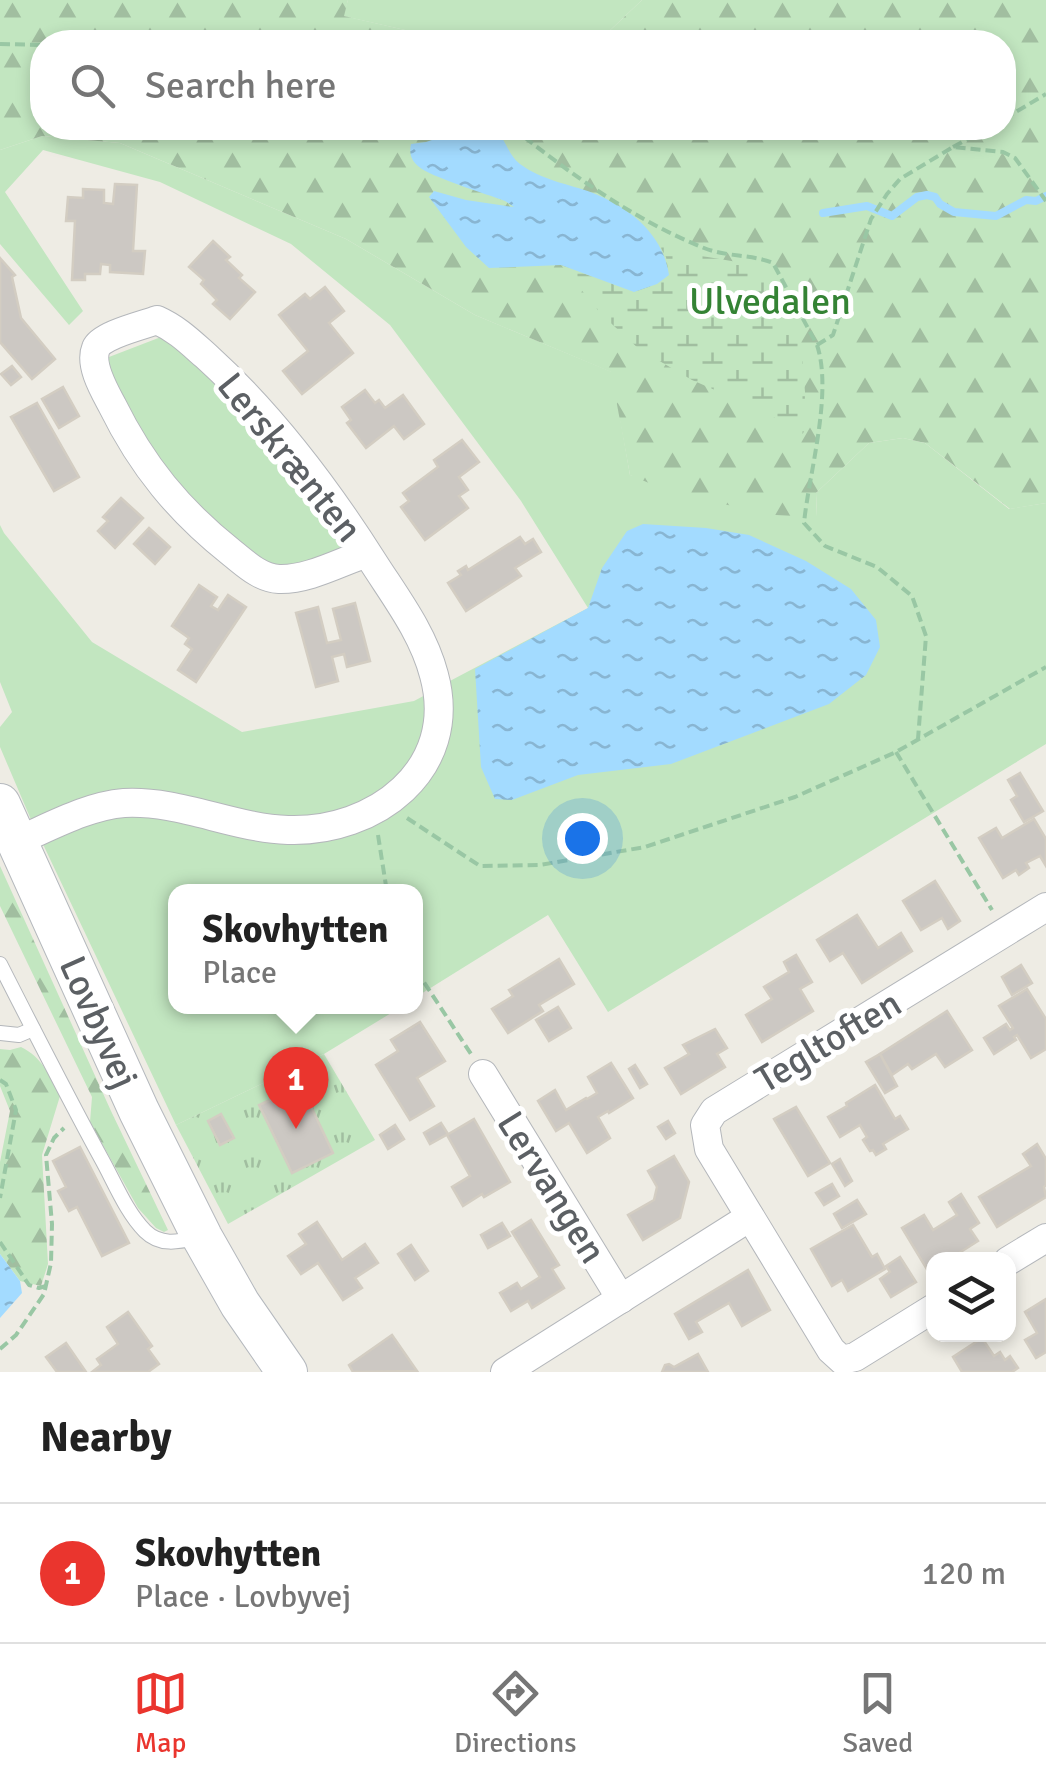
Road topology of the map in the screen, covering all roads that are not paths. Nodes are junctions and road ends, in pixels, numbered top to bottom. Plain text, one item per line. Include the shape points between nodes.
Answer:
1 (367, 553) junction
2 (0, 804) edge
3 (17, 841) junction
4 (1046, 908) edge
5 (0, 964) edge
6 (33, 1029) junction
7 (0, 1033) edge
8 (483, 1074) road end
9 (750, 1217) junction
10 (202, 1237) junction
11 (1046, 1238) edge
12 (1016, 1256) edge
13 (621, 1300) junction
14 (926, 1313) edge
15 (287, 1372) edge
16 (505, 1372) edge

1 - 1 street, Lerskrænten via 262,413 174,328 158,320 101,340 94,350 96,372 131,444 208,534 278,579
1 - 3 street, Lerskrænten via 422,639 435,678 434,741 406,788 358,819 325,829 258,828 159,804 122,804
2 - 3 street, Lovbyvej
3 - 10 street, Lovbyvej
4 - 9 street, Tegltoften via 714,1110 704,1125 709,1149
5 - 6 lane, Lovbyvej
6 - 7 lane
6 - 10 lane, Lovbyvej via 145,1232 174,1242
8 - 13 street, Lervangen
9 - 13 street, Lervangen
9 - 14 street, Tegltoften via 842,1360
10 - 15 street, Lovbyvej
11 - 12 street
13 - 16 street, Lervangen

